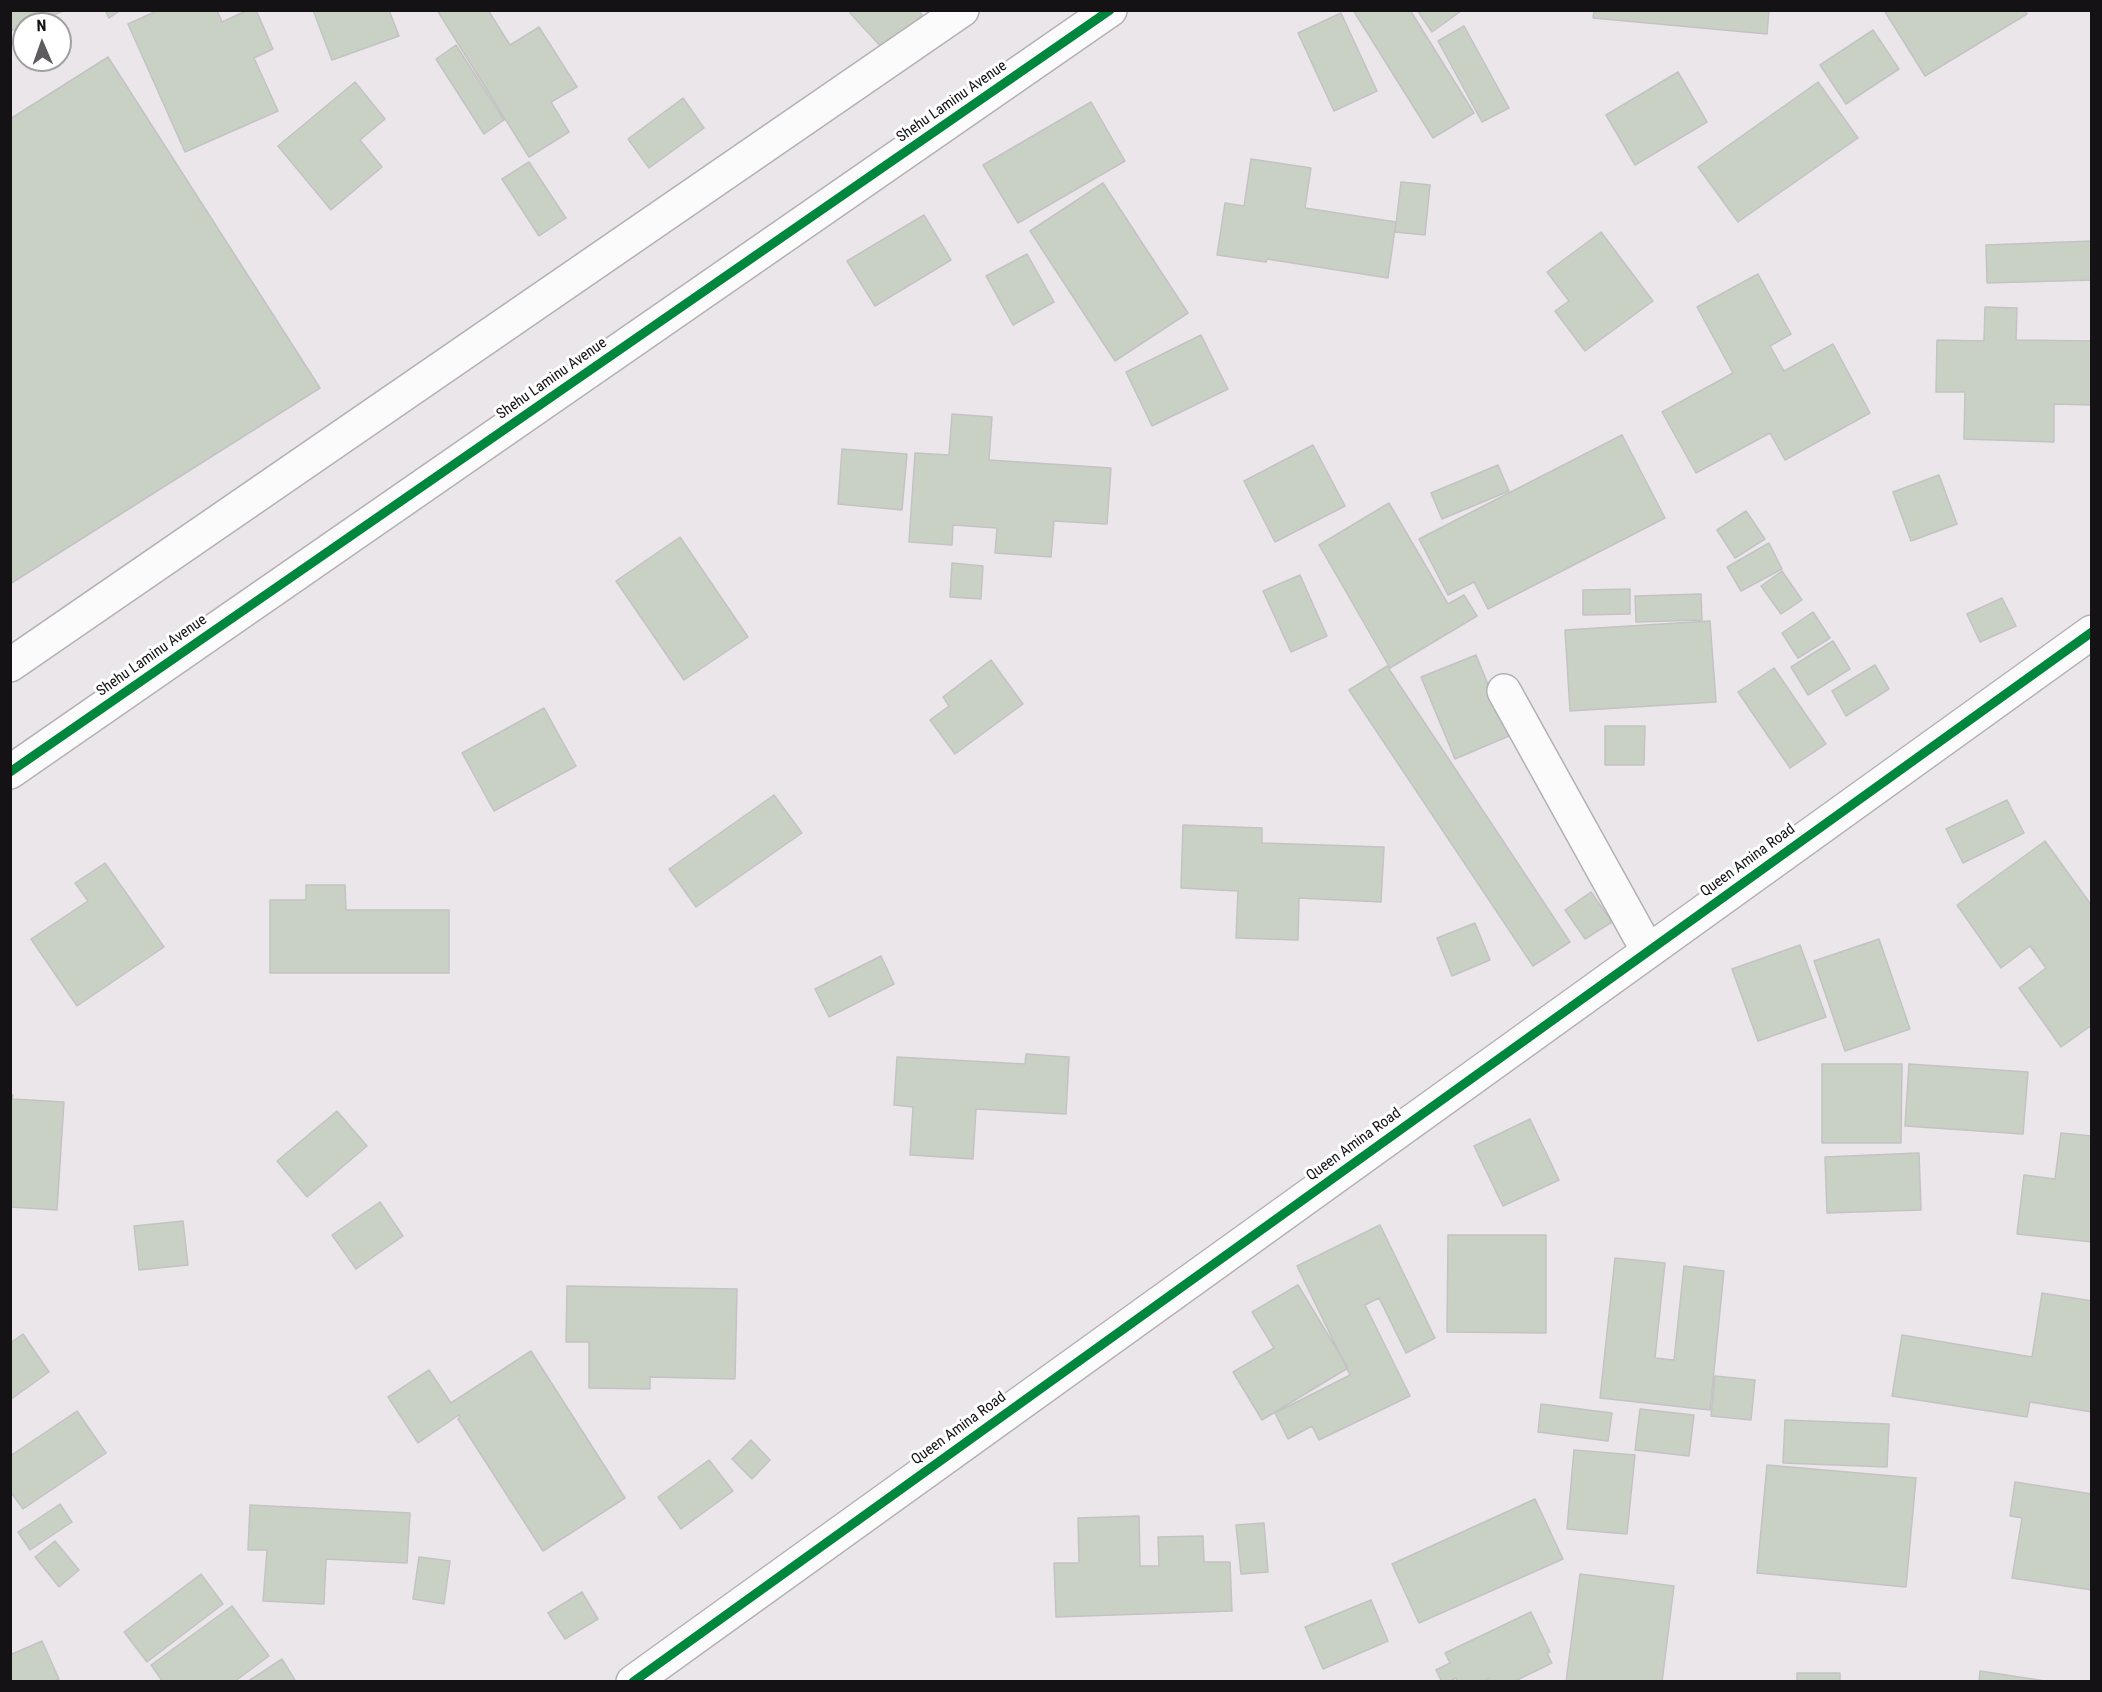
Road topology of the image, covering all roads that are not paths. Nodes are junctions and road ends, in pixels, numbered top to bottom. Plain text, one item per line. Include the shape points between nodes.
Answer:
1 (962, 10) edge
2 (1110, 10) edge
3 (2091, 632) edge
4 (10, 665) edge
5 (1504, 691) dead end
6 (10, 772) edge
7 (1648, 951) junction
8 (633, 1682) edge

1 - 4 street
2 - 6 street, Shehu Laminu Avenue
3 - 7 street, Queen Amina Road
5 - 7 street
7 - 8 street, Queen Amina Road

